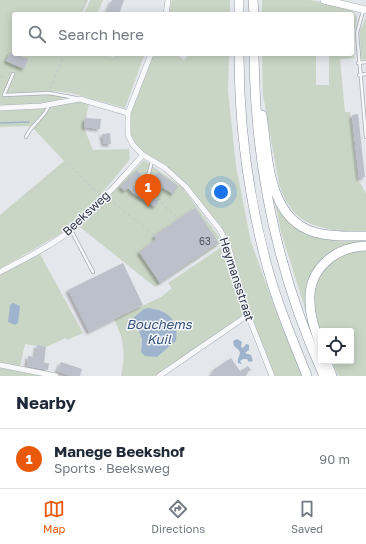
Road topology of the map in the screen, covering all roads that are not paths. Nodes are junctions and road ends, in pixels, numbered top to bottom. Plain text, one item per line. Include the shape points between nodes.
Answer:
1 (168, 0) edge
2 (239, 0) edge
3 (254, 0) edge
4 (324, 0) edge
5 (365, 10) edge
6 (166, 12) edge
7 (239, 12) edge
8 (254, 12) edge
9 (357, 32) junction
10 (354, 33) edge
11 (149, 56) edge
12 (239, 56) edge
13 (254, 56) edge
14 (366, 62) edge
15 (358, 63) junction
16 (13, 74) dead end
17 (366, 74) edge
18 (359, 75) junction
19 (254, 79) junction
20 (80, 99) junction
21 (49, 104) junction
22 (0, 108) edge
23 (128, 113) junction
24 (26, 137) dead end
25 (366, 137) edge
26 (143, 155) junction
27 (152, 160) junction
28 (140, 187) road end
29 (71, 230) junction
30 (366, 236) edge
31 (366, 246) edge
32 (0, 272) edge
33 (93, 272) dead end
34 (248, 315) junction
35 (318, 338) edge
36 (327, 364) edge
37 (0, 365) edge
38 (56, 376) edge
39 (159, 376) edge
40 (272, 376) edge
41 (307, 376) edge
42 (324, 376) edge
43 (332, 376) edge

1 - 6 street
2 - 7 highway
3 - 8 highway
4 - 5 street
5 - 9 lane
9 - 10 lane
9 - 15 lane
11 - 23 street, Heymansstraat
12 - 41 highway via 245,154 258,232 284,319
13 - 19 highway
14 - 15 lane
15 - 18 lane
16 - 20 lane via 4,95 49,93
17 - 18 lane
18 - 25 lane
19 - 30 highway via 260,100 273,184 276,195 292,221 313,232 339,236
19 - 42 highway via 262,166 274,230 296,306
20 - 21 street
20 - 23 street
21 - 22 street
21 - 24 lane via 48,109 33,124
23 - 26 street, Heymansstraat via 128,135
26 - 27 street, Heymansstraat
26 - 29 street, Beeksweg
27 - 28 lane via 149,173
27 - 34 street, Heymansstraat via 186,187 220,230 228,245
29 - 32 street, Beeksweg
29 - 33 lane
31 - 35 highway via 354,247 336,254 321,266 315,276 310,287 309,301
34 - 39 street
34 - 40 street, Heymansstraat
36 - 43 highway
37 - 38 street

